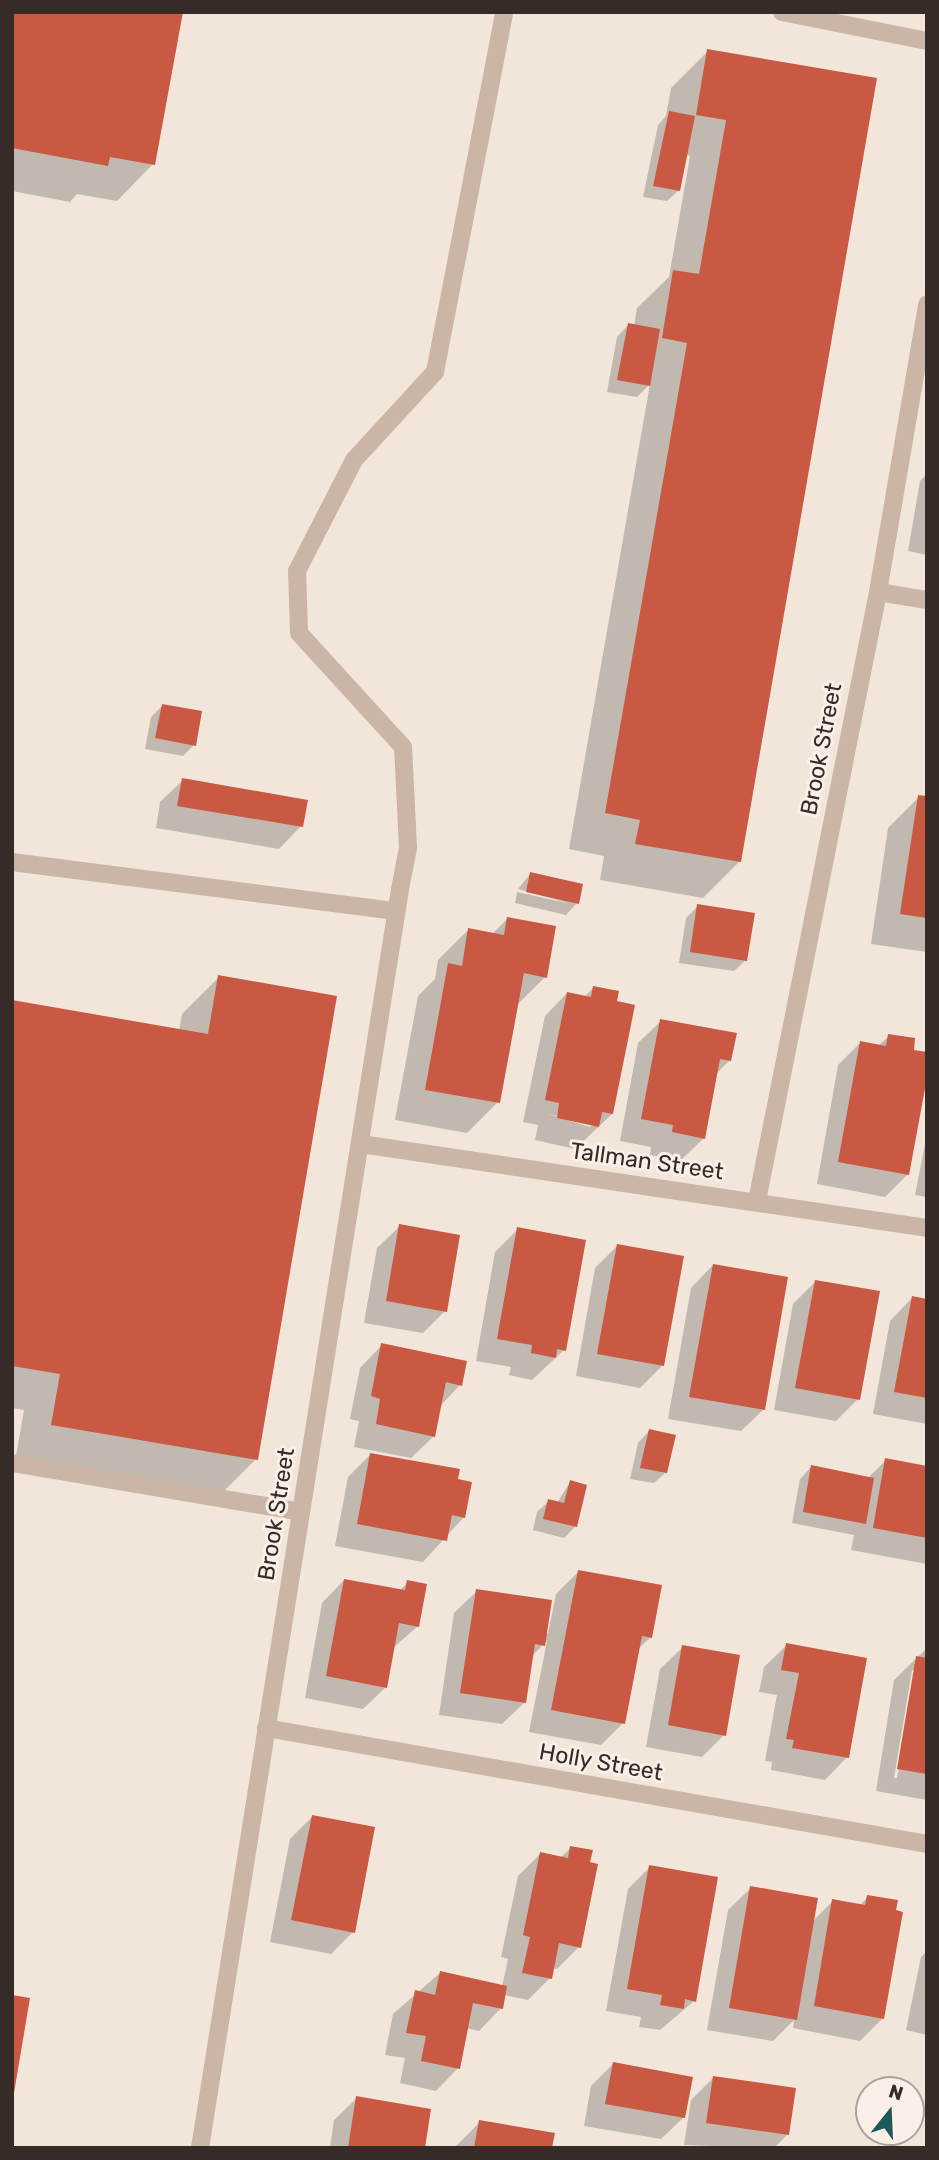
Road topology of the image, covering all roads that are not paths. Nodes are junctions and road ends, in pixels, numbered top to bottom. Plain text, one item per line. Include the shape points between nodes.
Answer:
1 (504, 12) edge
2 (782, 12) edge
3 (927, 41) edge
4 (927, 304) edge
5 (878, 592) junction
6 (927, 600) edge
7 (12, 862) edge
8 (396, 911) junction
9 (360, 1144) junction
10 (757, 1201) junction
11 (927, 1228) edge
12 (12, 1463) edge
13 (301, 1512) junction
14 (266, 1728) junction
15 (927, 1844) edge
16 (200, 2148) edge

1 - 8 street, Brook Street via 435,372 355,460 297,571 299,633 403,747 408,849
2 - 3 street
4 - 5 street, Brook Street
5 - 6 street
5 - 10 street, Brook Street
7 - 8 street
8 - 9 street, Brook Street
9 - 10 street, Tallman Street
9 - 13 street, Brook Street
10 - 11 street, Tallman Street
12 - 13 street
13 - 14 street, Brook Street
14 - 15 street, Holly Street
14 - 16 street, Brook Street

